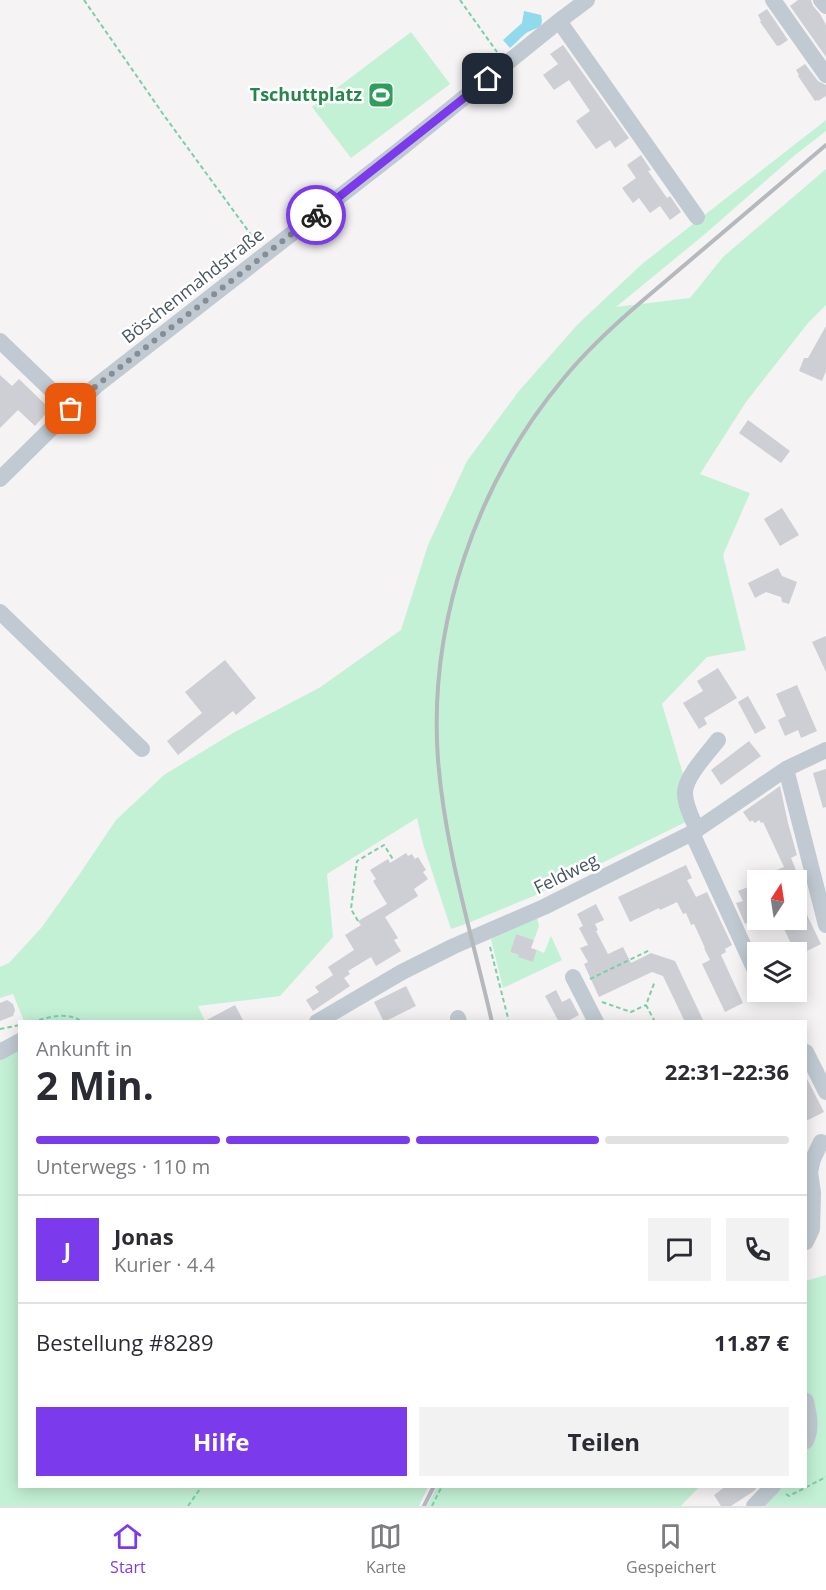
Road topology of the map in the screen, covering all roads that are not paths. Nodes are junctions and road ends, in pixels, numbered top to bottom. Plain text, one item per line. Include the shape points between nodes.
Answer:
1 (587, 0) edge
2 (773, 0) edge
3 (821, 0) edge
4 (826, 6) edge
5 (559, 21) junction
6 (826, 75) edge
7 (698, 217) dead end
8 (0, 342) edge
9 (71, 409) junction
10 (0, 478) edge
11 (0, 612) edge
12 (718, 740) dead end
13 (142, 749) dead end
14 (826, 750) edge
15 (786, 769) junction
16 (694, 831) junction
17 (826, 925) edge
18 (747, 952) edge
19 (580, 979) road end
20 (319, 1020) edge
21 (595, 1020) edge
22 (18, 1042) edge
23 (0, 1052) edge
24 (807, 1054) edge
25 (826, 1092) edge
26 (818, 1142) edge
27 (808, 1169) edge
28 (807, 1240) edge
29 (807, 1406) edge
30 (807, 1438) edge
31 (778, 1489) edge
32 (754, 1506) edge

1 - 5 street, Böschenmahdstraße
2 - 6 street
3 - 4 street
5 - 7 street
5 - 9 street, Böschenmahdstraße
8 - 9 street
9 - 10 street, Böschenmahdstraße
11 - 13 street
12 - 16 street via 688,780 685,792
14 - 15 street, Feldweg
15 - 16 street, Feldweg
15 - 17 street
16 - 18 street
16 - 20 street, Feldweg via 488,940 454,946 388,979
19 - 21 street
22 - 23 street
24 - 25 street
26 - 27 street
27 - 28 street via 813,1193 812,1229
29 - 30 street
31 - 32 street

